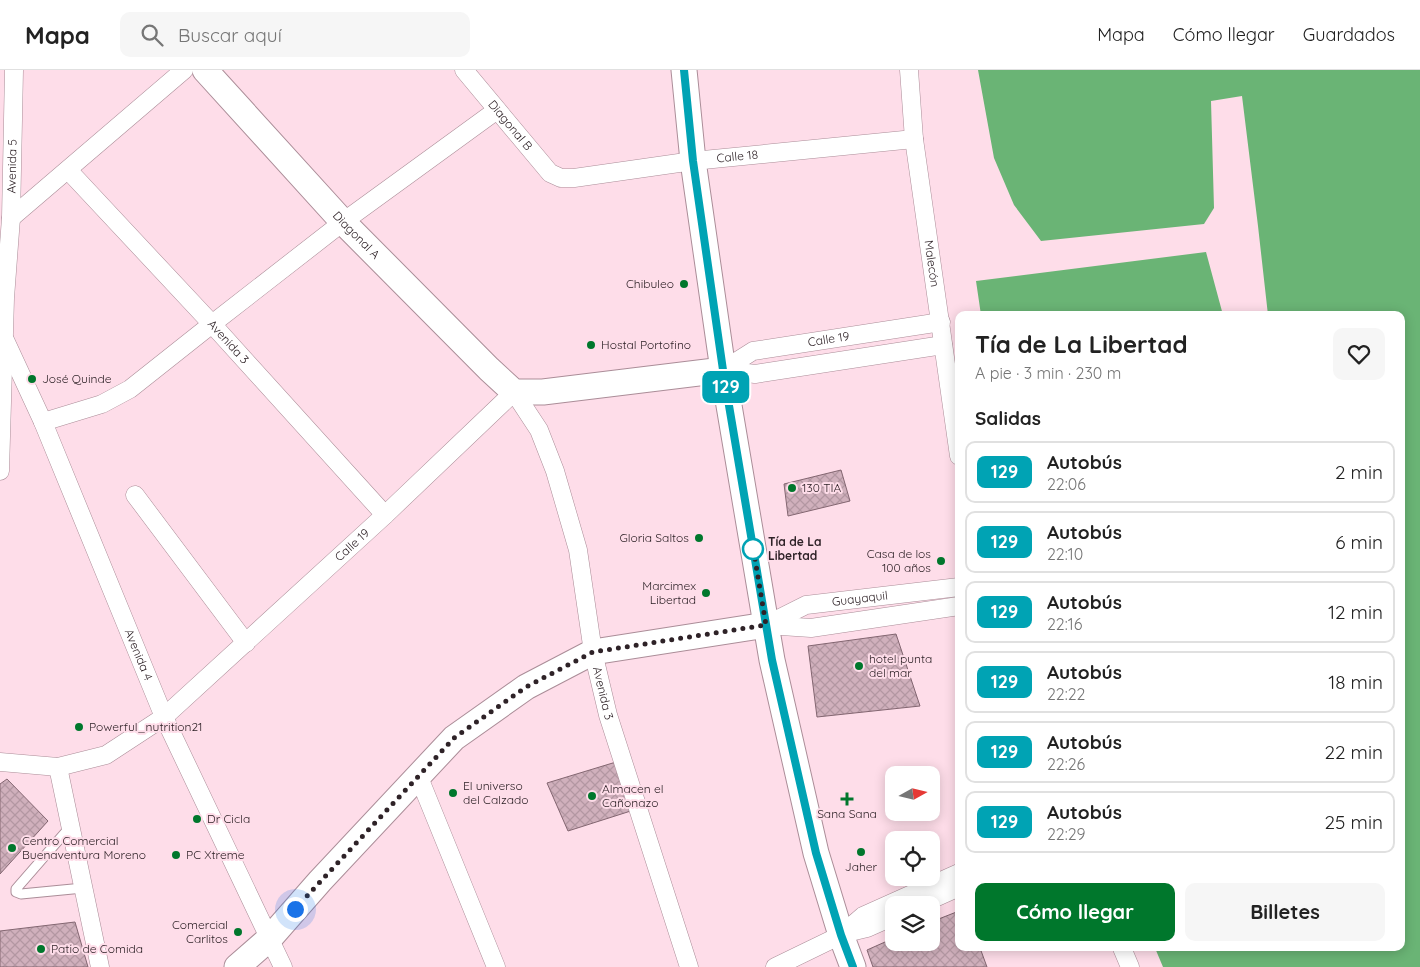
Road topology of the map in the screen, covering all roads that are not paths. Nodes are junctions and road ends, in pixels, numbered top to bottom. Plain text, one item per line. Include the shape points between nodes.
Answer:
1 (14, 70) edge
2 (184, 70) edge
3 (206, 70) edge
4 (464, 70) edge
5 (684, 70) edge
6 (908, 70) edge
7 (497, 110) junction
8 (914, 139) junction
9 (693, 161) junction
10 (68, 170) junction
11 (561, 178) joint
12 (11, 218) junction
13 (343, 222) junction
14 (2, 298) edge
15 (941, 322) junction
16 (212, 324) junction
17 (5, 340) junction
18 (943, 345) junction
19 (715, 371) junction
20 (514, 392) junction
21 (43, 422) junction
22 (955, 428) edge
23 (0, 471) edge
24 (135, 495) dead end
25 (385, 516) junction
26 (955, 587) edge
27 (955, 607) edge
28 (766, 625) junction
29 (246, 642) junction
30 (593, 652) junction
31 (164, 716) junction
32 (0, 762) edge
33 (58, 767) junction
34 (418, 775) junction
35 (70, 827) junction
36 (955, 875) edge
37 (83, 888) junction
38 (955, 889) edge
39 (939, 896) edge
40 (885, 920) edge
41 (841, 935) junction
42 (270, 938) junction
43 (1123, 951) edge
44 (100, 967) edge
45 (237, 967) edge
46 (283, 967) edge
47 (496, 967) edge
48 (689, 967) edge
49 (775, 967) edge
50 (853, 967) edge
51 (1130, 967) edge

1 - 12 street, Avenida 5
2 - 10 street
3 - 13 street, Diagonal A
4 - 7 street, Diagonal B
5 - 9 street
6 - 8 street, Malecón
7 - 11 street, Diagonal B via 550,173
7 - 13 street
8 - 9 street, Calle 18
8 - 15 street, Malecón
9 - 11 street, Calle 18
9 - 19 street
10 - 12 street
10 - 16 street, Avenida 3
12 - 14 street, Avenida 5
13 - 16 street
13 - 20 street, Diagonal A
14 - 17 street, Avenida 5
15 - 18 street, Malecón
15 - 19 street, Calle 19 via 753,351
16 - 21 street via 130,389 102,404
16 - 25 street, Avenida 3
17 - 21 street, Avenida 4
17 - 23 street, Avenida 5
18 - 19 street, Calle 19 via 755,374
18 - 22 street, Malecón
19 - 20 street, Calle 19 via 543,392
19 - 28 street
20 - 25 street, Calle 19
20 - 30 street, Avenida 3 via 539,430 555,471 578,550
21 - 31 street, Avenida 4
24 - 29 street
25 - 29 street, Calle 19
26 - 28 street, Guayaquil via 806,605
27 - 28 street, Guayaquil via 810,628
28 - 30 street, Guayaquil
28 - 41 street via 816,853
29 - 31 street, Calle 19
30 - 34 street, Guayaquil via 526,687 454,738
30 - 48 street, Avenida 3 via 608,716
31 - 33 street, Calle 19 via 106,755
31 - 42 street, Avenida 4
32 - 33 street, Calle 19
33 - 35 street
34 - 42 street, Guayaquil
34 - 47 street
35 - 37 street
35 - 37 lane via 16,892
36 - 41 street via 863,916
37 - 44 street
38 - 39 street
40 - 41 street
41 - 49 street
41 - 50 street
42 - 45 street, Guayaquil
42 - 46 street, Avenida 4
43 - 51 street

